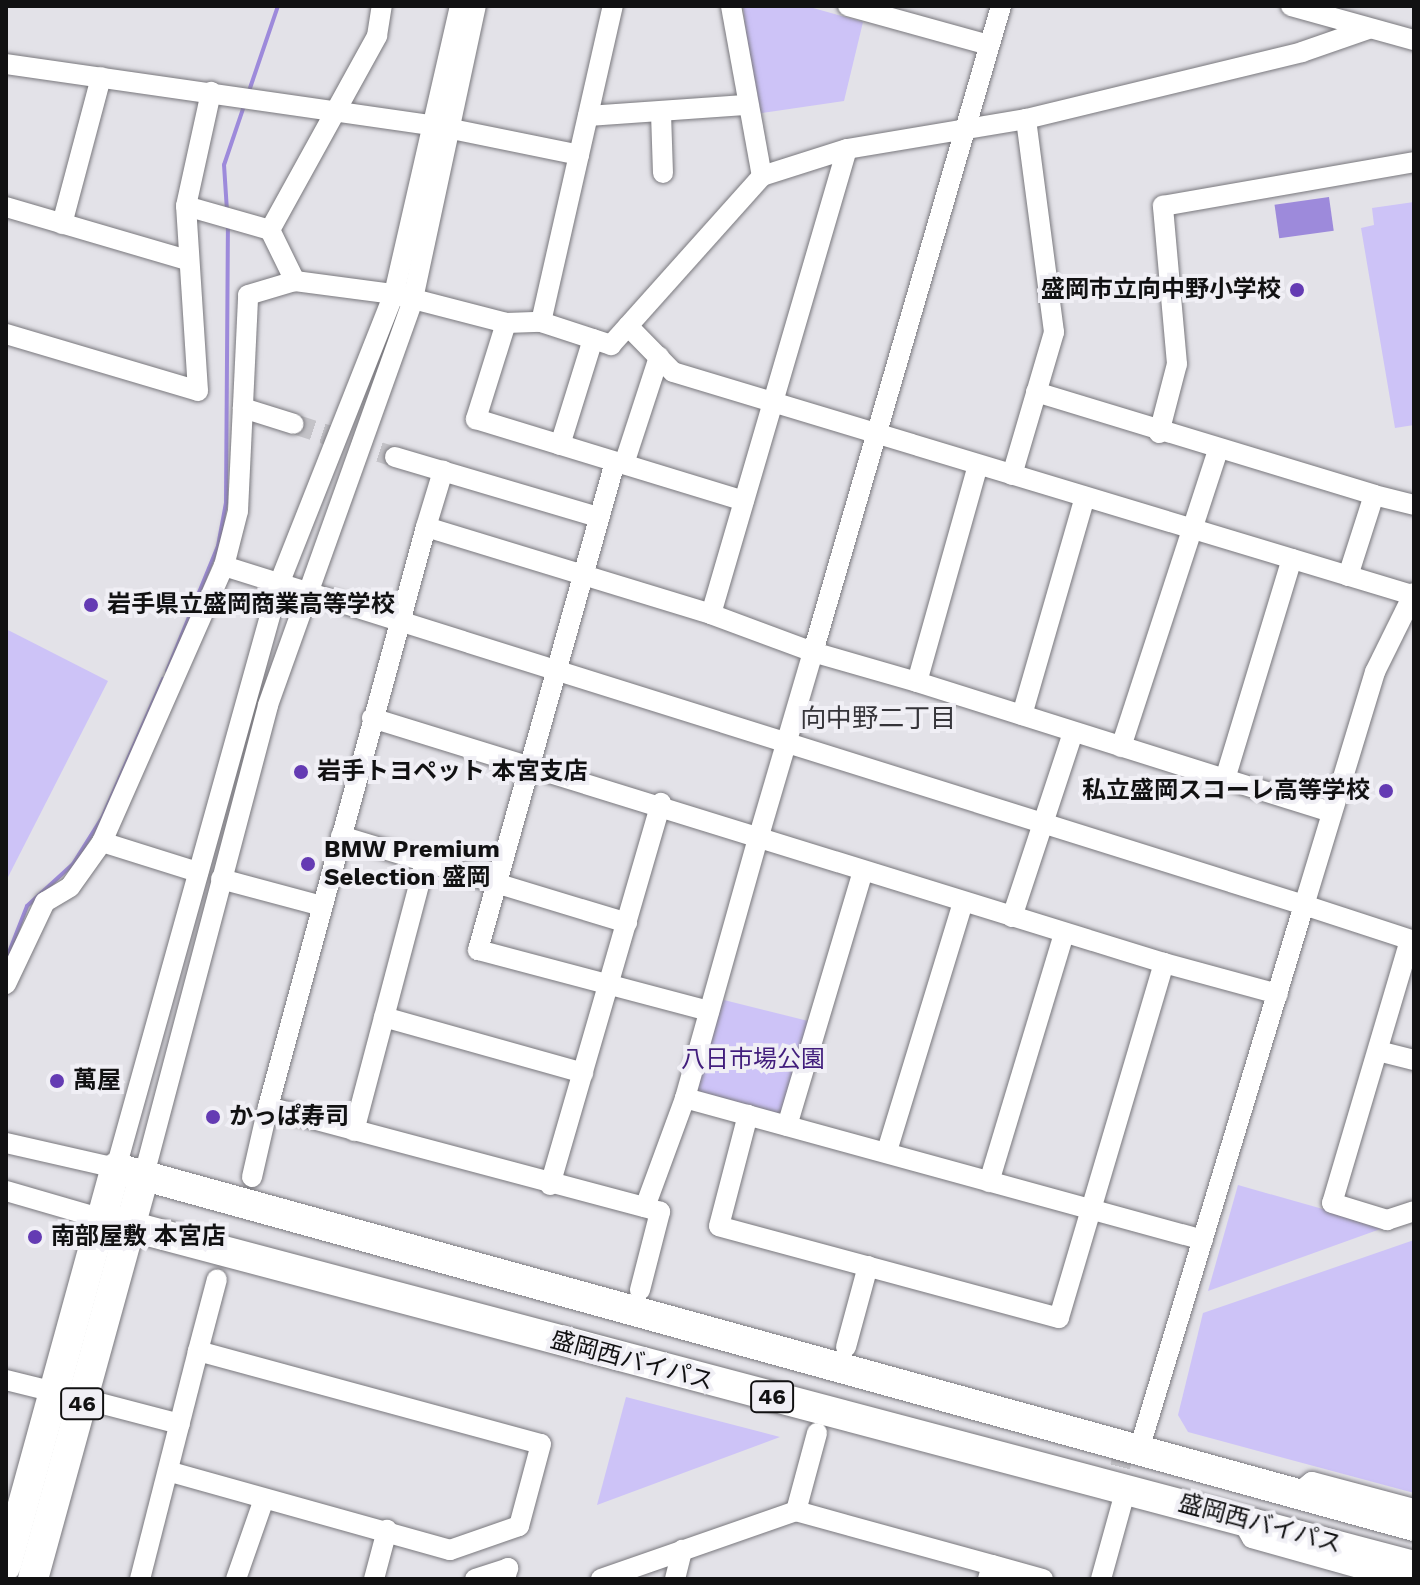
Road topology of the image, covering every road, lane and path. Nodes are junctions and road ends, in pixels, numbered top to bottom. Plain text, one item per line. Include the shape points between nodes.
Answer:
1 (382, 6) edge
2 (460, 6) edge
3 (476, 6) edge
4 (613, 6) edge
5 (731, 6) edge
6 (848, 6) edge
7 (1001, 6) edge
8 (1291, 6) edge
9 (1332, 12) edge
10 (1368, 29) junction
11 (1414, 40) edge
12 (989, 45) junction
13 (6, 64) edge
14 (101, 77) junction
15 (211, 92) junction
16 (745, 105) junction
17 (335, 110) junction
18 (661, 113) junction
19 (588, 116) junction
20 (1026, 119) junction
21 (967, 123) junction
22 (446, 128) junction
23 (847, 149) junction
24 (579, 155) junction
25 (1414, 162) edge
26 (663, 173) dead end
27 (762, 176) junction
28 (186, 206) junction
29 (6, 207) edge
30 (62, 224) junction
31 (270, 230) junction
32 (187, 260) junction
33 (295, 281) junction
34 (404, 296) junction
35 (541, 322) junction
36 (506, 323) junction
37 (628, 326) junction
38 (6, 334) edge
39 (593, 339) junction
40 (659, 357) junction
41 (1036, 392) junction
42 (773, 403) junction
43 (243, 408) junction
44 (294, 424) tunnel mouth
45 (1159, 433) junction
46 (876, 435) junction
47 (560, 445) junction
48 (1218, 450) junction
49 (395, 457) tunnel mouth
50 (619, 463) junction
51 (978, 465) junction
52 (443, 471) junction
53 (1012, 475) junction
54 (1374, 495) junction
55 (1085, 497) junction
56 (744, 501) junction
57 (1414, 505) edge
58 (598, 517) junction
59 (426, 527) junction
60 (1190, 529) junction
61 (1292, 559) junction
62 (224, 566) junction
63 (582, 573) junction
64 (1348, 576) junction
65 (279, 584) junction
66 (303, 591) junction
67 (1413, 594) edge
68 (711, 614) junction
69 (397, 620) junction
70 (813, 652) junction
71 (554, 669) junction
72 (917, 682) junction
73 (1022, 715) junction
74 (372, 718) junction
75 (1073, 733) junction
76 (787, 741) junction
77 (1121, 747) junction
78 (529, 764) junction
79 (1225, 779) junction
80 (661, 803) junction
81 (1331, 812) junction
82 (1042, 826) junction
83 (341, 836) junction
84 (758, 839) junction
85 (102, 842) junction
86 (425, 862) junction
87 (863, 871) junction
88 (198, 872) junction
89 (221, 879) junction
90 (497, 883) junction
91 (963, 902) junction
92 (1304, 905) junction
93 (322, 906) junction
94 (1012, 917) junction
95 (627, 923) junction
96 (1064, 933) junction
97 (1412, 940) edge
98 (1164, 963) junction
99 (6, 984) edge
100 (609, 984) junction
101 (1278, 994) junction
102 (709, 1011) junction
103 (384, 1017) junction
104 (1378, 1051) junction
105 (1414, 1060) edge
106 (583, 1073) junction
107 (685, 1098) junction
108 (268, 1107) junction
109 (748, 1115) junction
110 (787, 1126) junction
111 (354, 1131) junction
112 (6, 1143) edge
113 (887, 1151) junction
114 (130, 1171) junction
115 (252, 1177) dead end
116 (989, 1182) junction
117 (550, 1185) junction
118 (6, 1191) edge
119 (645, 1207) junction
120 (1090, 1211) junction
121 (1414, 1211) edge
122 (116, 1224) junction
123 (1203, 1240) junction
124 (868, 1266) junction
125 (217, 1279) dead end
126 (640, 1290) dead end
127 (846, 1347) dead end
128 (198, 1351) junction
129 (6, 1380) edge
130 (70, 1396) junction
131 (180, 1424) junction
132 (817, 1433) dead end
133 (1138, 1453) junction
134 (168, 1471) junction
135 (1126, 1489) junction
136 (1297, 1494) junction
137 (264, 1499) junction
138 (1414, 1509) edge
139 (796, 1511) junction
140 (1240, 1518) junction
141 (1414, 1526) edge
142 (387, 1530) junction
143 (682, 1550) junction
144 (6, 1566) edge
145 (1414, 1566) edge
146 (990, 1572) edge
147 (33, 1579) edge
148 (140, 1579) edge
149 (236, 1579) edge
150 (374, 1579) edge
151 (475, 1579) edge
152 (505, 1579) edge
153 (601, 1579) edge
154 (675, 1579) edge
155 (1043, 1579) edge
156 (1101, 1579) edge
157 (1398, 1579) edge

1 - 17 street via 377,36
2 - 22 street
3 - 22 street
4 - 19 street
5 - 16 street
6 - 12 street
7 - 12 street
8 - 9 street
9 - 10 street
10 - 11 street
10 - 20 street
12 - 21 street
13 - 14 street
14 - 15 street
14 - 30 street
15 - 17 street
15 - 28 street
16 - 18 street
16 - 27 street
17 - 22 street
17 - 31 street
18 - 19 street
18 - 26 street
19 - 24 street
20 - 21 street
20 - 41 street via 1054,332
21 - 23 street
21 - 46 street
22 - 24 street
22 - 34 street
23 - 27 street
23 - 42 street
24 - 35 street
25 - 45 street via 1163,206 1177,364
27 - 37 street
28 - 31 street
28 - 32 street
29 - 30 street
30 - 32 street
31 - 33 street
32 - 38 street via 198,391
33 - 34 street
33 - 43 street via 248,295
34 - 36 street
34 - 65 street
34 - 66 street
35 - 36 street
35 - 39 street
36 - 47 street via 476,419
37 - 39 street via 611,345
37 - 40 street
39 - 47 street
40 - 42 street via 673,372
40 - 50 street
41 - 45 street
41 - 53 street
42 - 46 street
42 - 56 street
43 - 44 street
43 - 62 street via 238,511
45 - 48 street
46 - 51 street
46 - 70 street
47 - 50 street
48 - 54 street
48 - 60 street
49 - 52 street
50 - 56 street
50 - 58 street
51 - 53 street
51 - 72 street
52 - 58 street
52 - 59 street
53 - 55 street
54 - 57 street
54 - 64 street
55 - 60 street
55 - 73 street
56 - 68 street
58 - 63 street
59 - 63 street
59 - 69 street
60 - 61 street
60 - 77 street
61 - 64 street
61 - 79 street
62 - 65 street
62 - 85 street
63 - 68 street
63 - 71 street
64 - 67 street
65 - 66 street
65 - 88 street
66 - 69 street
66 - 89 street
67 - 81 street via 1375,672
68 - 70 street
69 - 71 street
69 - 74 street
70 - 72 street
70 - 76 street
71 - 76 street
71 - 78 street
72 - 73 street
73 - 75 street
74 - 78 street
74 - 83 street
75 - 77 street
75 - 82 street
76 - 82 street
76 - 84 street
77 - 79 street
78 - 80 street
78 - 90 street
79 - 81 street
80 - 84 street
80 - 95 street
81 - 92 street
82 - 92 street
82 - 94 street
83 - 86 street
83 - 93 street
84 - 87 street
84 - 102 street
85 - 88 street
85 - 99 street via 70,887 45,902
86 - 90 street
86 - 103 street
87 - 91 street
87 - 110 street
88 - 114 street
89 - 93 street
89 - 114 street
90 - 95 street
90 - 100 street via 478,950
91 - 94 street
91 - 113 street
92 - 97 street
92 - 101 street
93 - 108 street
94 - 96 street
95 - 100 street
96 - 98 street
96 - 116 street
97 - 104 street
98 - 101 street
98 - 120 street
100 - 102 street
100 - 106 street
101 - 123 street
102 - 107 street
103 - 106 street
103 - 111 street
104 - 105 street
104 - 121 street via 1332,1203 1387,1220
106 - 117 street
107 - 109 street
107 - 119 street
108 - 111 street
108 - 115 street
109 - 110 street
109 - 124 street via 719,1226
110 - 113 street
111 - 117 street
112 - 114 street
113 - 116 street
114 - 122 highway, 46
114 - 133 highway, 盛岡西バイパス / 46
116 - 120 street
117 - 119 street
118 - 122 street
119 - 126 street via 660,1212
120 - 123 street
120 - 124 street via 1059,1318
122 - 130 highway, 46
122 - 135 highway, 盛岡西バイパス / 46
123 - 133 street
124 - 127 street
125 - 128 street
128 - 131 street
128 - 142 street via 541,1444 519,1526 450,1550
129 - 130 street
130 - 131 street
130 - 144 highway, 46
130 - 147 highway, 46
131 - 134 street
132 - 139 street
133 - 136 highway, 盛岡西バイパス / 46
134 - 137 street
134 - 148 street
135 - 140 highway, 盛岡西バイパス / 46
135 - 156 street
136 - 138 street via 1312,1482
136 - 141 highway, 盛岡西バイパス / 46
137 - 142 street
137 - 149 street
139 - 143 street
139 - 146 street
140 - 145 highway, 盛岡西バイパス / 46
140 - 157 street via 1252,1538
142 - 150 street
143 - 153 street
143 - 154 street
146 - 155 street
151 - 152 street via 508,1568

